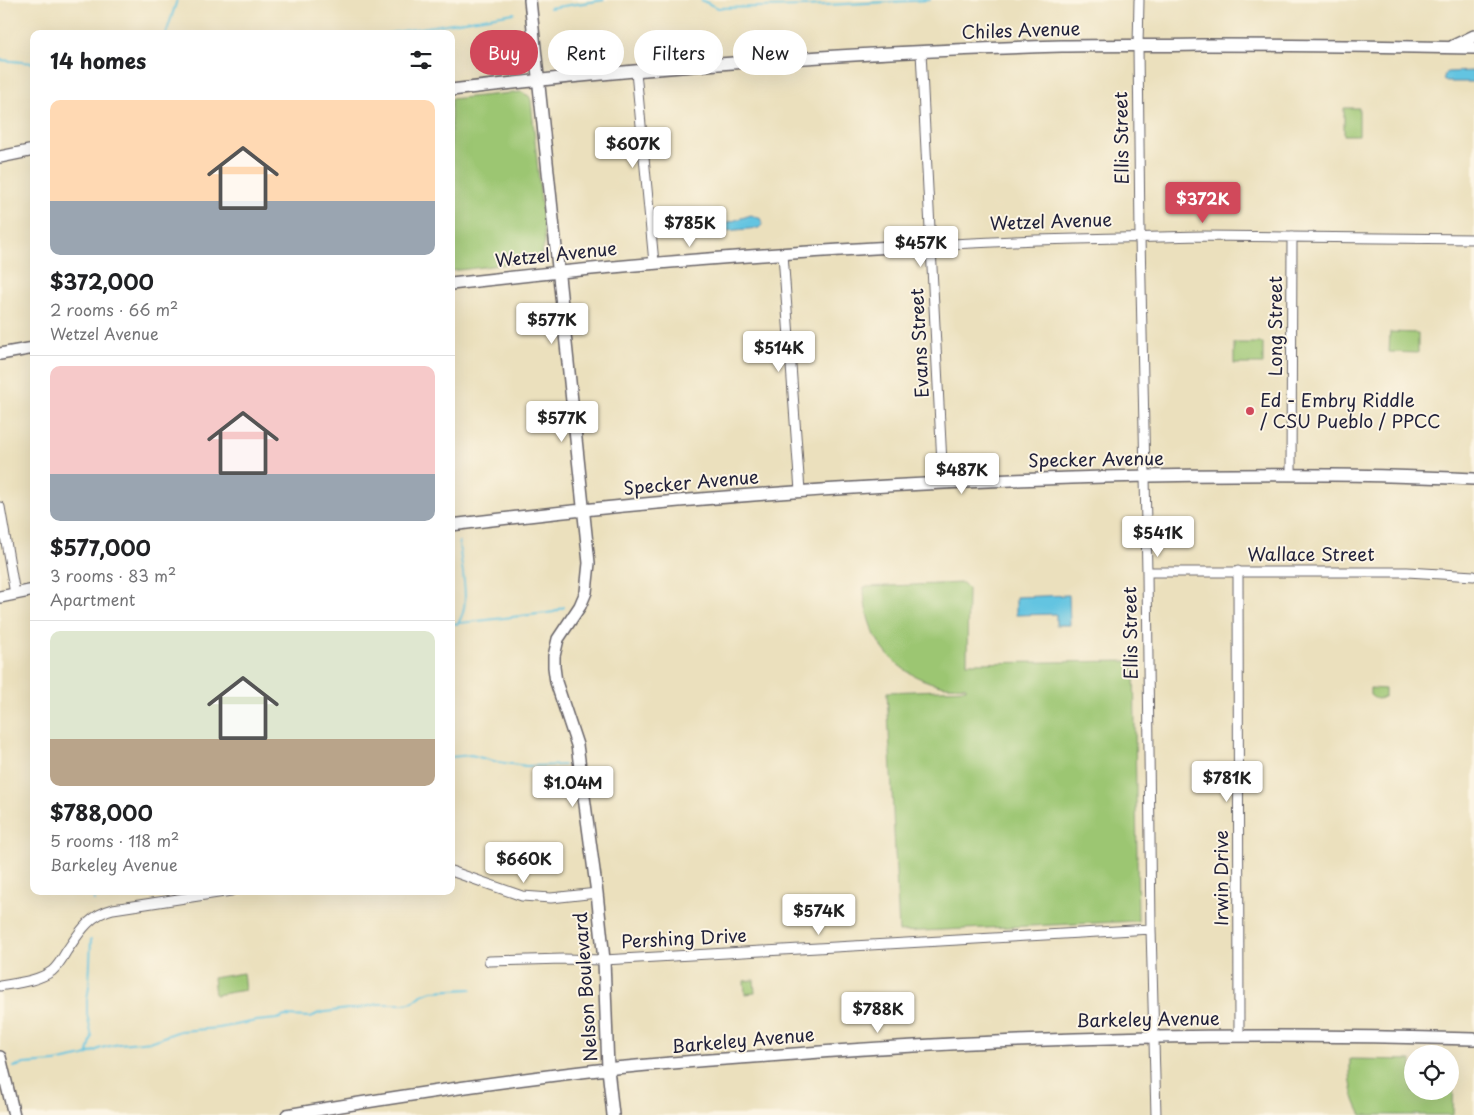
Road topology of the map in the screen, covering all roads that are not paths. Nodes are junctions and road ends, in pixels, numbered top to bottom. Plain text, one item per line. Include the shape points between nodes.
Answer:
1 (530, 0) edge
2 (1139, 0) edge
3 (1474, 36) edge
4 (1138, 46) junction
5 (1447, 47) junction
6 (1474, 48) edge
7 (921, 52) junction
8 (723, 66) edge
9 (634, 72) edge
10 (636, 75) edge
11 (538, 80) junction
12 (455, 90) edge
13 (30, 151) edge
14 (0, 157) edge
15 (1140, 237) junction
16 (1292, 237) junction
17 (1474, 239) edge
18 (931, 245) junction
19 (783, 254) junction
20 (654, 264) junction
21 (558, 272) junction
22 (455, 284) edge
23 (30, 349) edge
24 (0, 354) edge
25 (1291, 475) junction
26 (1145, 476) junction
27 (1474, 479) edge
28 (943, 483) junction
29 (800, 491) junction
30 (0, 507) edge
31 (583, 510) junction
32 (455, 526) edge
33 (1238, 571) junction
34 (1147, 572) junction
35 (1474, 576) edge
36 (30, 591) edge
37 (15, 594) junction
38 (0, 597) edge
39 (455, 872) edge
40 (597, 893) junction
41 (205, 895) edge
42 (1151, 929) junction
43 (604, 960) junction
44 (489, 961) dead end
45 (0, 986) edge
46 (1239, 1036) junction
47 (1154, 1037) junction
48 (1474, 1039) edge
49 (0, 1058) edge
50 (608, 1069) junction
51 (14, 1115) edge
52 (287, 1115) edge
53 (613, 1115) edge
54 (1156, 1115) edge

1 - 11 street
2 - 4 street, Ellis Street
3 - 5 street
4 - 5 street, Chiles Avenue
4 - 7 street, Chiles Avenue
4 - 15 street, Ellis Street
5 - 6 street, Chiles Avenue
7 - 8 street, Chiles Avenue
7 - 18 street, Evans Street
9 - 11 street, Chiles Avenue
10 - 20 street
11 - 12 street, Chiles Avenue
11 - 21 street
13 - 14 street
15 - 16 street, Wetzel Avenue
15 - 18 street, Wetzel Avenue
15 - 26 street, Ellis Street
16 - 17 street, Wetzel Avenue
16 - 25 street, Long Street
18 - 19 street, Wetzel Avenue
18 - 28 street, Evans Street
19 - 20 street, Wetzel Avenue
19 - 29 street
20 - 21 street, Wetzel Avenue
21 - 22 street, Wetzel Avenue
21 - 31 street, Nelson Boulevard
23 - 24 street
25 - 26 street, Specker Avenue
25 - 27 street, Specker Avenue
26 - 28 street, Specker Avenue
26 - 34 street, Ellis Street
28 - 29 street, Specker Avenue
29 - 31 street, Specker Avenue
30 - 37 street
31 - 32 street, Specker Avenue
31 - 40 street, Nelson Boulevard via 588,584 580,606 558,640 554,667 577,745
33 - 34 street, Wallace Street
33 - 35 street, Wallace Street via 1407,572
33 - 46 street, Irwin Drive
34 - 42 street, Ellis Street
36 - 37 street
37 - 38 street
39 - 40 street via 522,896 550,898
40 - 43 street, Nelson Boulevard
41 - 45 street via 100,913 86,924 60,963 50,972 38,978
42 - 43 street, Pershing Drive
42 - 47 street, Ellis Street
43 - 44 street, Pershing Drive
43 - 50 street, Nelson Boulevard
46 - 47 street, Barkeley Avenue
46 - 48 street, Barkeley Avenue
47 - 50 street, Barkeley Avenue via 869,1048
47 - 54 street, Ellis Street
49 - 51 street
50 - 52 street, Barkeley Avenue
50 - 53 street, Nelson Boulevard

